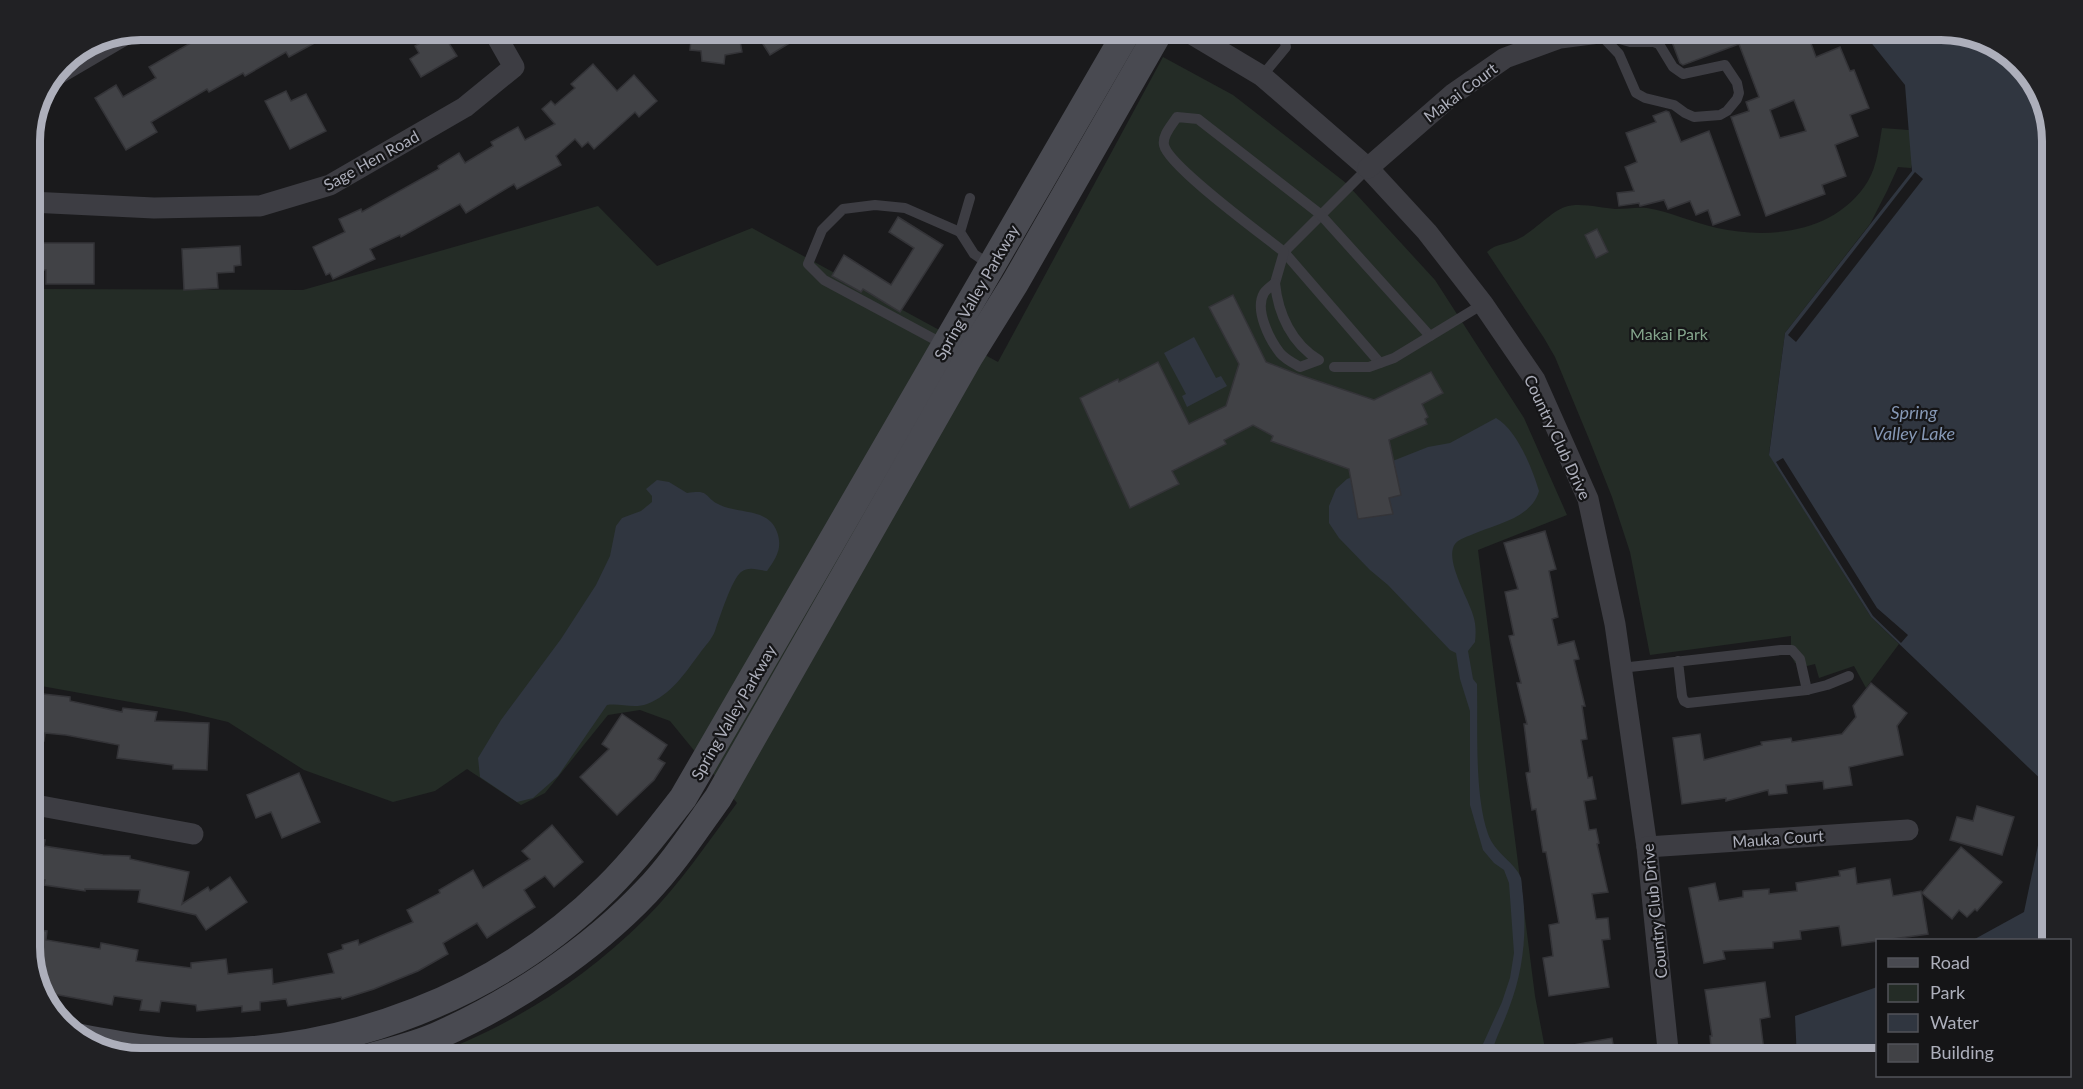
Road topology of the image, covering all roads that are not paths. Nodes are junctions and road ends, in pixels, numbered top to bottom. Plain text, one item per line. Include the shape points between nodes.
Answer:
1 (499, 40) edge
2 (1123, 40) edge
3 (1154, 40) edge
4 (1202, 40) edge
5 (1284, 40) edge
6 (1554, 40) edge
7 (1606, 40) edge
8 (1624, 40) edge
9 (96, 52) edge
10 (82, 59) edge
11 (1262, 76) junction
12 (1368, 168) junction
13 (970, 198) dead end
14 (41, 203) edge
15 (1320, 214) junction
16 (960, 232) junction
17 (1284, 252) junction
18 (1003, 275) junction
19 (1275, 283) junction
20 (1483, 304) junction
21 (1430, 336) junction
22 (957, 351) junction
23 (1380, 363) junction
24 (1334, 368) dead end
25 (1678, 661) junction
26 (1621, 668) junction
27 (1849, 676) dead end
28 (1807, 690) junction
29 (41, 806) edge
30 (1908, 830) dead end
31 (193, 834) dead end
32 (1647, 847) junction
33 (112, 1044) edge
34 (135, 1048) edge
35 (280, 1048) edge
36 (398, 1048) edge
37 (1668, 1048) edge

1 - 14 street, Sage Hen Road via 514,66 465,107 330,185 260,206 154,208
2 - 18 street, Spring Valley Parkway
3 - 18 street, Spring Valley Parkway
4 - 11 street, Country Club Drive
5 - 11 lane via 1286,47
6 - 12 street, Makai Court via 1505,58 1453,94
7 - 8 lane via 1619,54 1639,96 1666,102 1694,117 1720,115 1737,99 1737,83 1725,65 1683,74 1673,67 1659,44
9 - 10 street
11 - 12 street, Country Club Drive
12 - 15 lane
12 - 20 street, Country Club Drive via 1427,232
13 - 16 lane
15 - 17 lane
15 - 17 lane via 1198,119 1177,117 1164,137 1167,154 1193,180
15 - 21 lane
16 - 18 lane via 974,254
16 - 22 lane via 905,208 875,205 843,209 822,230 808,264 824,280
17 - 19 lane
17 - 23 lane
18 - 22 street, Spring Valley Parkway
19 - 19 lane via 1264,293 1261,304 1276,346 1300,367 1319,360 1305,352 1294,338 1282,315
20 - 21 lane
20 - 26 street, Country Club Drive via 1535,380 1588,499
21 - 23 lane
22 - 35 street, Spring Valley Parkway via 683,798 645,848 607,888 524,957 483,981 436,1004 350,1035
22 - 36 street, Spring Valley Parkway via 718,798 679,852 646,892 554,970 436,1036
23 - 24 lane
25 - 26 lane
25 - 28 lane via 1792,651 1800,659
25 - 28 lane via 1682,696 1688,703
26 - 32 street, Country Club Drive
27 - 28 lane
29 - 31 street
30 - 32 street, Mauka Court
32 - 37 street, Country Club Drive
33 - 34 street, Spring Valley Parkway

